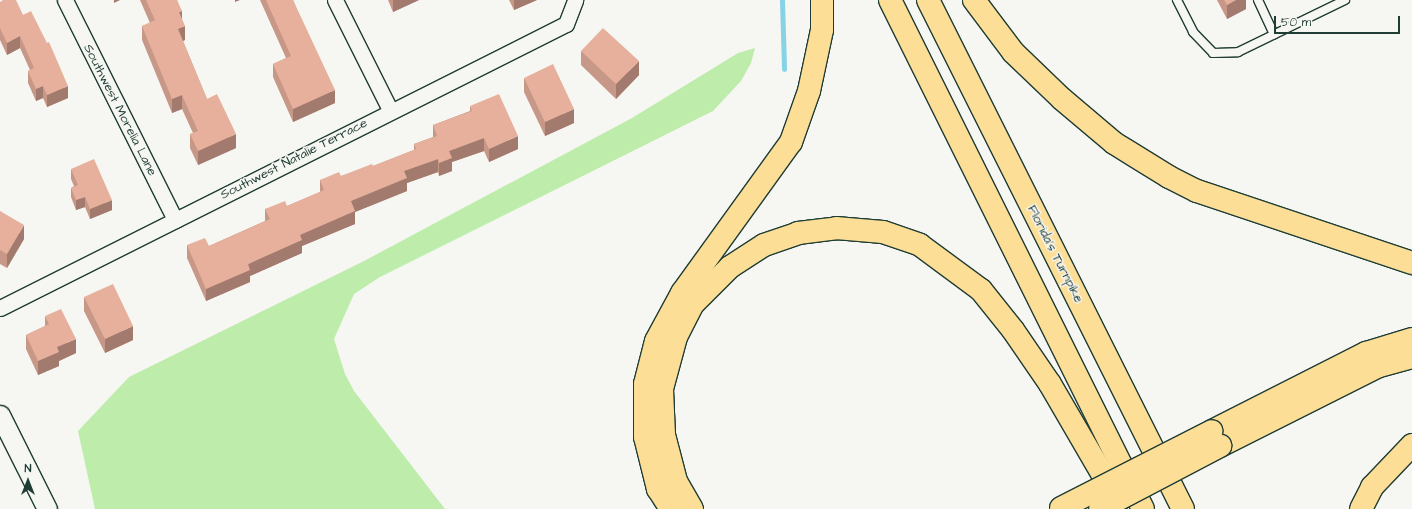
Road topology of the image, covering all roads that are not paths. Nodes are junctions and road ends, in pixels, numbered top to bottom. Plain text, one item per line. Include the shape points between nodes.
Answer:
1 (65, 0) edge
2 (335, 0) edge
3 (575, 0) edge
4 (822, 0) edge
5 (890, 0) edge
6 (928, 0) edge
7 (974, 0) edge
8 (1177, 0) edge
9 (1258, 0) edge
10 (1345, 0) edge
11 (1274, 34) junction
12 (390, 110) junction
13 (175, 220) junction
14 (1412, 263) edge
15 (0, 308) edge
16 (1412, 338) edge
17 (1412, 357) edge
18 (0, 415) edge
19 (1216, 439) junction
20 (1412, 445) edge
21 (47, 509) edge
22 (671, 509) edge
23 (692, 509) edge
24 (1060, 509) edge
25 (1100, 509) edge
26 (1123, 509) edge
27 (1143, 509) edge
28 (1183, 509) edge
29 (1361, 509) edge

1 - 13 street, Southwest Morelia Lane
2 - 12 street
3 - 12 street, Southwest Natalie Terrace via 566,24
4 - 22 highway via 822,30 810,91 791,142 682,292 656,341 645,384 645,437 658,488
5 - 27 highway
6 - 28 highway, Florida's Turnpike
7 - 14 highway via 1013,52 1062,98 1114,143 1169,177 1197,191
8 - 11 lane via 1193,32 1213,53 1238,52
9 - 11 lane
10 - 11 lane
12 - 13 street, Southwest Natalie Terrace
13 - 15 street, Southwest Natalie Terrace
16 - 19 highway via 1366,353
17 - 19 highway via 1379,366
18 - 21 street
19 - 24 highway, bridge
19 - 25 highway, bridge
20 - 29 highway via 1372,487
23 - 26 highway via 676,481 664,435 662,389 676,337 693,304 730,267 764,245 798,233 836,228 883,232 920,244 981,290 1013,330 1050,384

